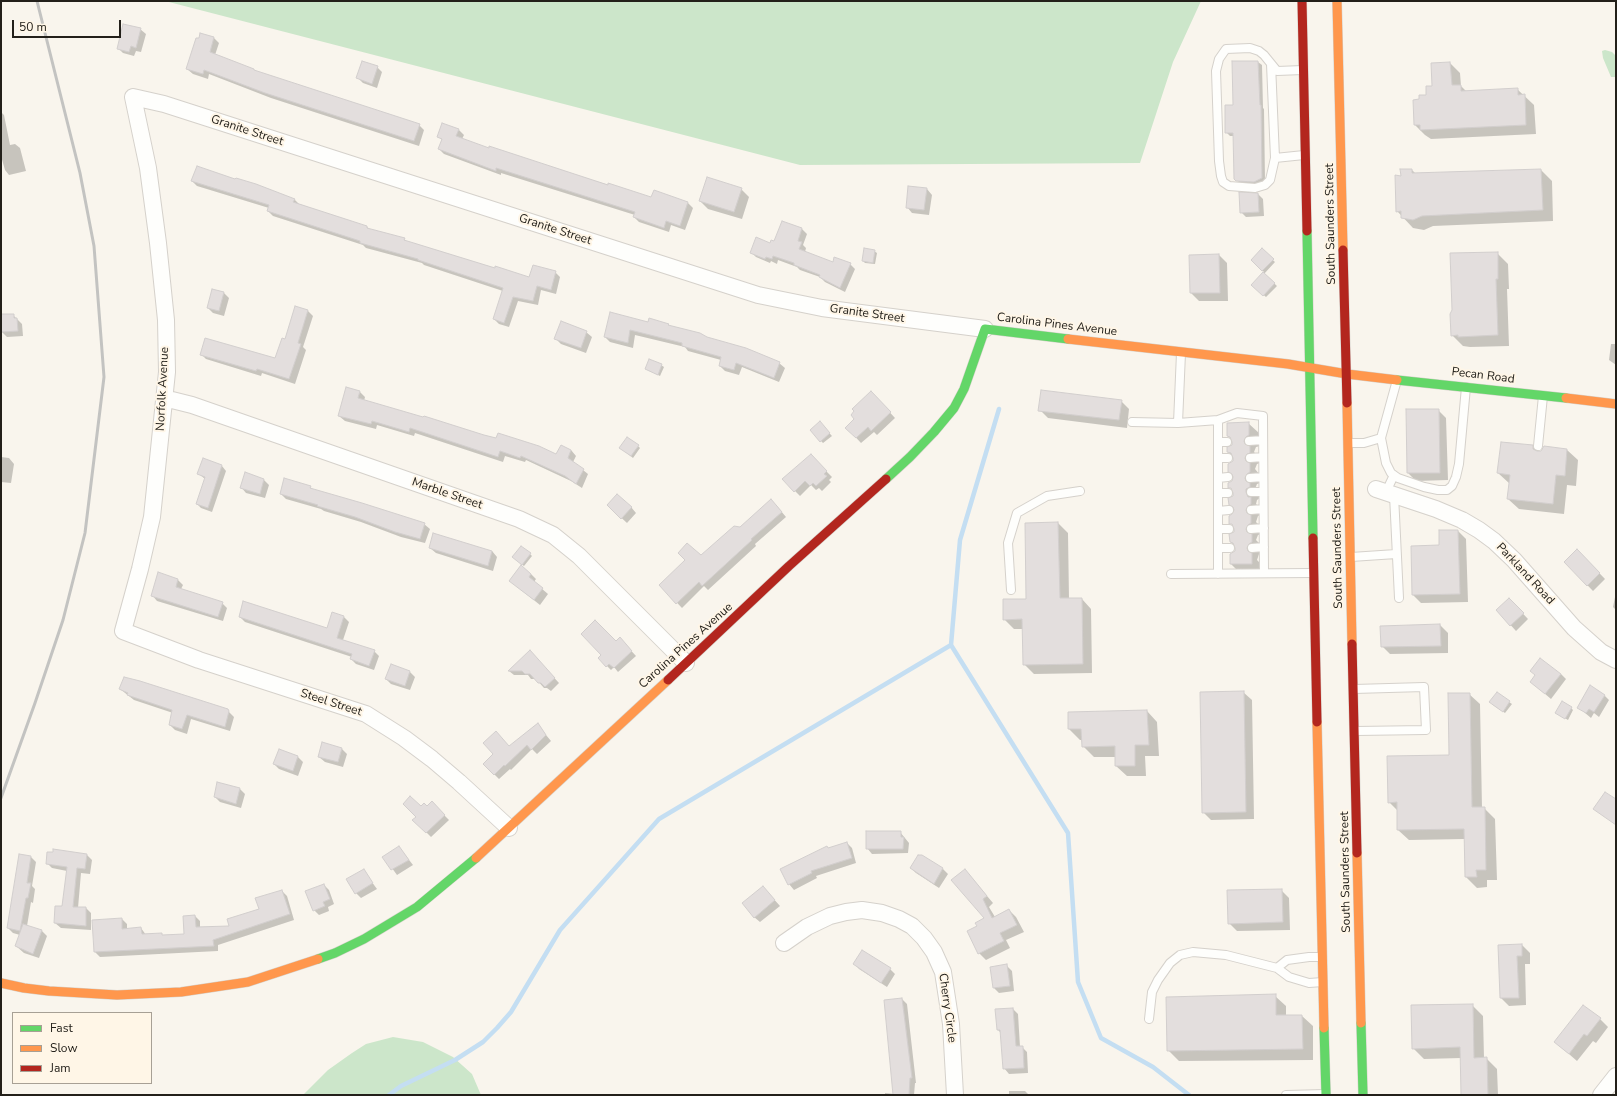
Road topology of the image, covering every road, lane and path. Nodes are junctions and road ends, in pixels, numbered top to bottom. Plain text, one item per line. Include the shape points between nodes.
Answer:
1 (1302, 1) edge
2 (1337, 1) edge
3 (1271, 64) junction
4 (1304, 70) junction
5 (133, 97) joint
6 (1305, 155) junction
7 (1275, 158) junction
8 (985, 328) junction
9 (1181, 352) junction
10 (1309, 369) junction
11 (1347, 374) junction
12 (1397, 379) junction
13 (1466, 386) junction
14 (1543, 395) junction
15 (164, 398) junction
16 (1616, 404) edge
17 (1218, 420) junction
18 (1132, 422) dead end
19 (1178, 423) junction
20 (1381, 438) junction
21 (1263, 440) junction
22 (1249, 441) dead end
23 (1218, 442) junction
24 (1227, 442) dead end
25 (1348, 443) junction
26 (1538, 446) dead end
27 (1263, 457) junction
28 (1218, 458) junction
29 (1228, 458) dead end
30 (1250, 458) dead end
31 (1394, 475) junction
32 (1228, 477) dead end
33 (1263, 477) junction
34 (1218, 478) junction
35 (1250, 478) dead end
36 (1080, 491) dead end
37 (1251, 492) dead end
38 (1263, 492) junction
39 (1385, 492) junction
40 (1228, 493) dead end
41 (1218, 494) junction
42 (1263, 509) junction
43 (1229, 510) dead end
44 (1251, 510) dead end
45 (1218, 511) junction
46 (1264, 528) junction
47 (1218, 529) junction
48 (1229, 529) dead end
49 (1251, 529) dead end
50 (1218, 548) junction
51 (1230, 548) dead end
52 (1252, 548) dead end
53 (1264, 548) junction
54 (1396, 554) junction
55 (1351, 557) junction
56 (1264, 573) junction
57 (1314, 573) junction
58 (1171, 574) dead end
59 (1218, 574) junction
60 (1011, 590) dead end
61 (1399, 598) dead end
62 (123, 631) joint
63 (1616, 660) edge
64 (686, 663) junction
65 (1354, 689) junction
66 (1355, 731) junction
67 (509, 828) junction
68 (784, 943) dead end
69 (1322, 957) junction
70 (1276, 968) junction
71 (1323, 982) junction
72 (1, 983) edge
73 (1149, 1019) dead end
74 (1616, 1076) edge
75 (955, 1095) edge
76 (1286, 1095) edge
77 (1326, 1095) edge
78 (1363, 1095) edge
79 (1601, 1095) edge

1 - 4 main road, South Saunders Street
2 - 11 main road, South Saunders Street
3 - 4 lane via 1277,70
3 - 7 lane
3 - 7 lane via 1259,51 1250,48 1226,49 1219,59 1216,71 1218,161 1221,176 1229,186 1256,188 1270,180
4 - 6 main road, South Saunders Street
5 - 8 street, Granite Street via 164,104 758,295 822,308
5 - 15 street, Norfolk Avenue via 148,168 166,320 167,372
6 - 7 lane
6 - 10 main road, South Saunders Street
8 - 9 main road, Carolina Pines Avenue
8 - 64 main road, Carolina Pines Avenue via 964,389 954,408 934,432
9 - 10 main road, Carolina Pines Avenue via 1288,364
9 - 19 lane
10 - 11 main road, Carolina Pines Avenue
10 - 57 main road, South Saunders Street
11 - 12 main road, Pecan Road
11 - 25 main road, South Saunders Street
12 - 13 main road, Pecan Road
12 - 20 lane
13 - 14 main road, Pecan Road
13 - 31 lane via 1458,464 1452,486 1447,490 1438,490
14 - 16 main road, Pecan Road
14 - 26 lane
15 - 62 street, Norfolk Avenue via 152,517
15 - 64 street, Marble Street via 192,405 519,518 553,535 579,556
17 - 19 lane
17 - 21 lane via 1237,413 1263,416
17 - 23 lane
18 - 19 lane
20 - 25 lane via 1364,443
20 - 31 lane via 1386,463
21 - 22 lane
21 - 27 lane
23 - 24 lane
23 - 28 lane
25 - 55 main road, South Saunders Street
27 - 30 lane
27 - 33 lane
28 - 29 lane
28 - 34 lane
31 - 39 lane
32 - 34 lane
33 - 35 lane
33 - 38 lane
34 - 41 lane
36 - 60 lane via 1047,496 1017,513 1008,543
37 - 38 lane
38 - 42 lane
39 - 54 lane
39 - 63 street, Parkland Road via 1436,509 1479,530 1514,560 1574,628 1601,652
40 - 41 lane
41 - 45 lane
42 - 44 lane
42 - 46 lane
43 - 45 lane
45 - 47 lane
46 - 49 lane
46 - 53 lane
47 - 48 lane
47 - 50 lane
50 - 51 lane
50 - 59 lane
52 - 53 lane
53 - 56 lane
54 - 55 lane
54 - 61 lane
55 - 65 main road, South Saunders Street
56 - 57 lane
56 - 59 lane
57 - 69 main road, South Saunders Street
58 - 59 lane
62 - 67 street, Steel Street via 199,660 366,714 432,759
64 - 67 main road, Carolina Pines Avenue
65 - 66 main road, South Saunders Street
65 - 66 lane via 1424,687 1426,730
66 - 78 main road, South Saunders Street
67 - 72 main road, Carolina Pines Avenue via 440,889 391,924 335,952 276,974 211,988 148,994 49,991
68 - 75 street, Cherry Circle via 807,926 846,912 882,912 912,926 934,952 943,972 951,1024
69 - 70 lane via 1287,960
69 - 71 main road, South Saunders Street
70 - 71 lane via 1289,977 1309,983
70 - 73 lane via 1226,955 1193,952 1180,955 1170,963 1152,992
71 - 77 main road, South Saunders Street
74 - 79 street
76 - 77 lane

